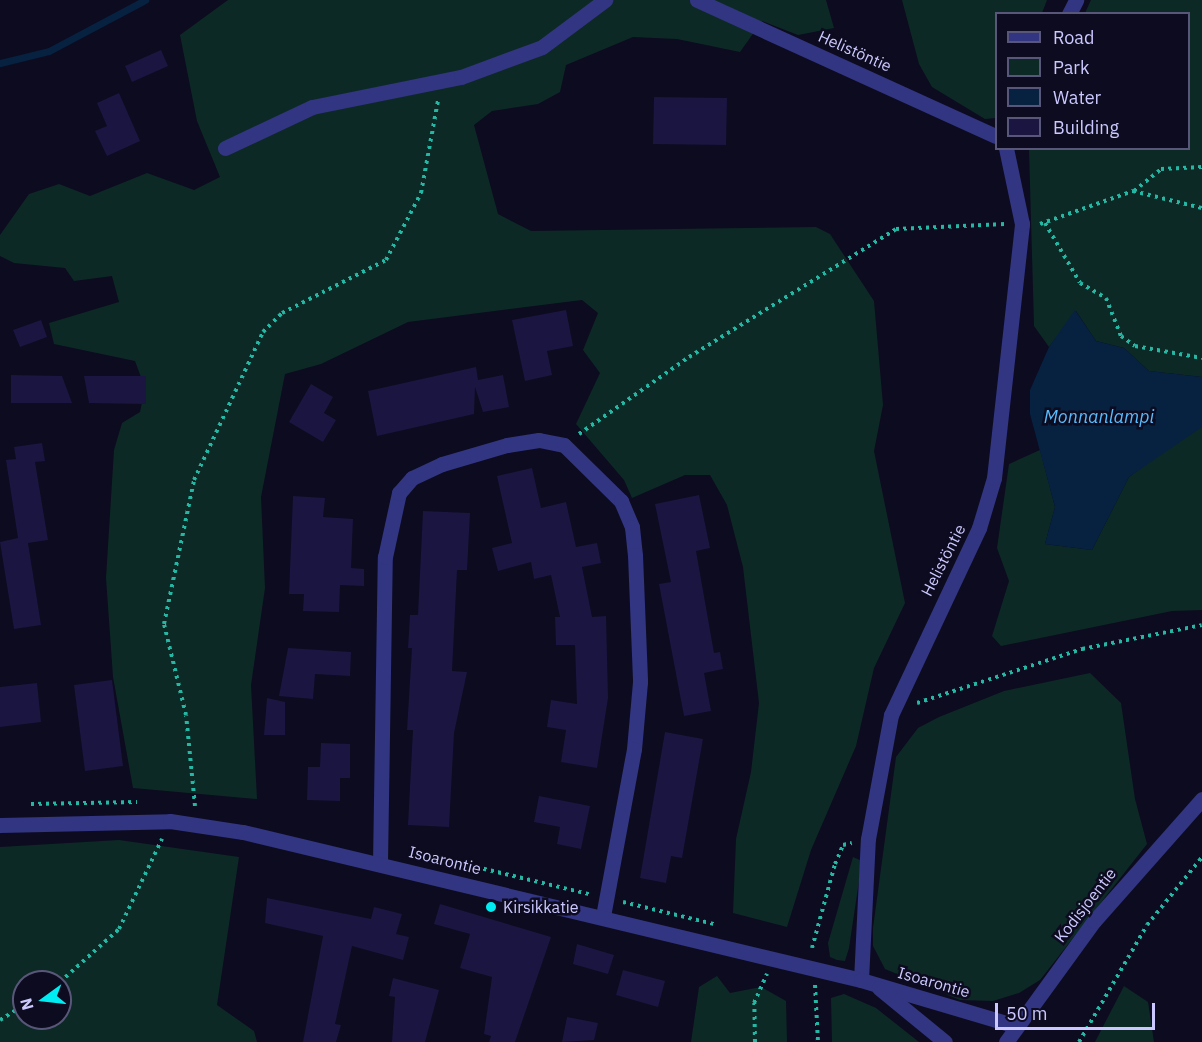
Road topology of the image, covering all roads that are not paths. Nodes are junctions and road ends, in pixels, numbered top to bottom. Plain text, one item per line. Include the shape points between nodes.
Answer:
1 (605, 0) edge
2 (698, 0) edge
3 (995, 136) edge
4 (225, 148) dead end
5 (1006, 150) edge
6 (1202, 799) edge
7 (0, 825) edge
8 (380, 862) junction
9 (603, 916) junction
10 (868, 982) junction
11 (1016, 1026) junction
12 (945, 1042) edge
13 (1006, 1042) edge

1 - 4 street via 542,47 441,80 312,107
2 - 3 street, Helistöntie
5 - 10 street, Helistöntie via 1022,224 994,478 980,528 891,715 868,839
6 - 11 street, Kodisjoentie via 1094,921
7 - 8 street, Isoarontie via 170,821
8 - 9 street, Isoarontie
8 - 9 street via 385,557 399,493 412,478 474,455 539,440 564,445 621,501 633,536 639,693 634,749
9 - 10 street, Isoarontie
10 - 11 street, Isoarontie
10 - 12 street, Isoarontie
11 - 13 street, Kodisjoentie

